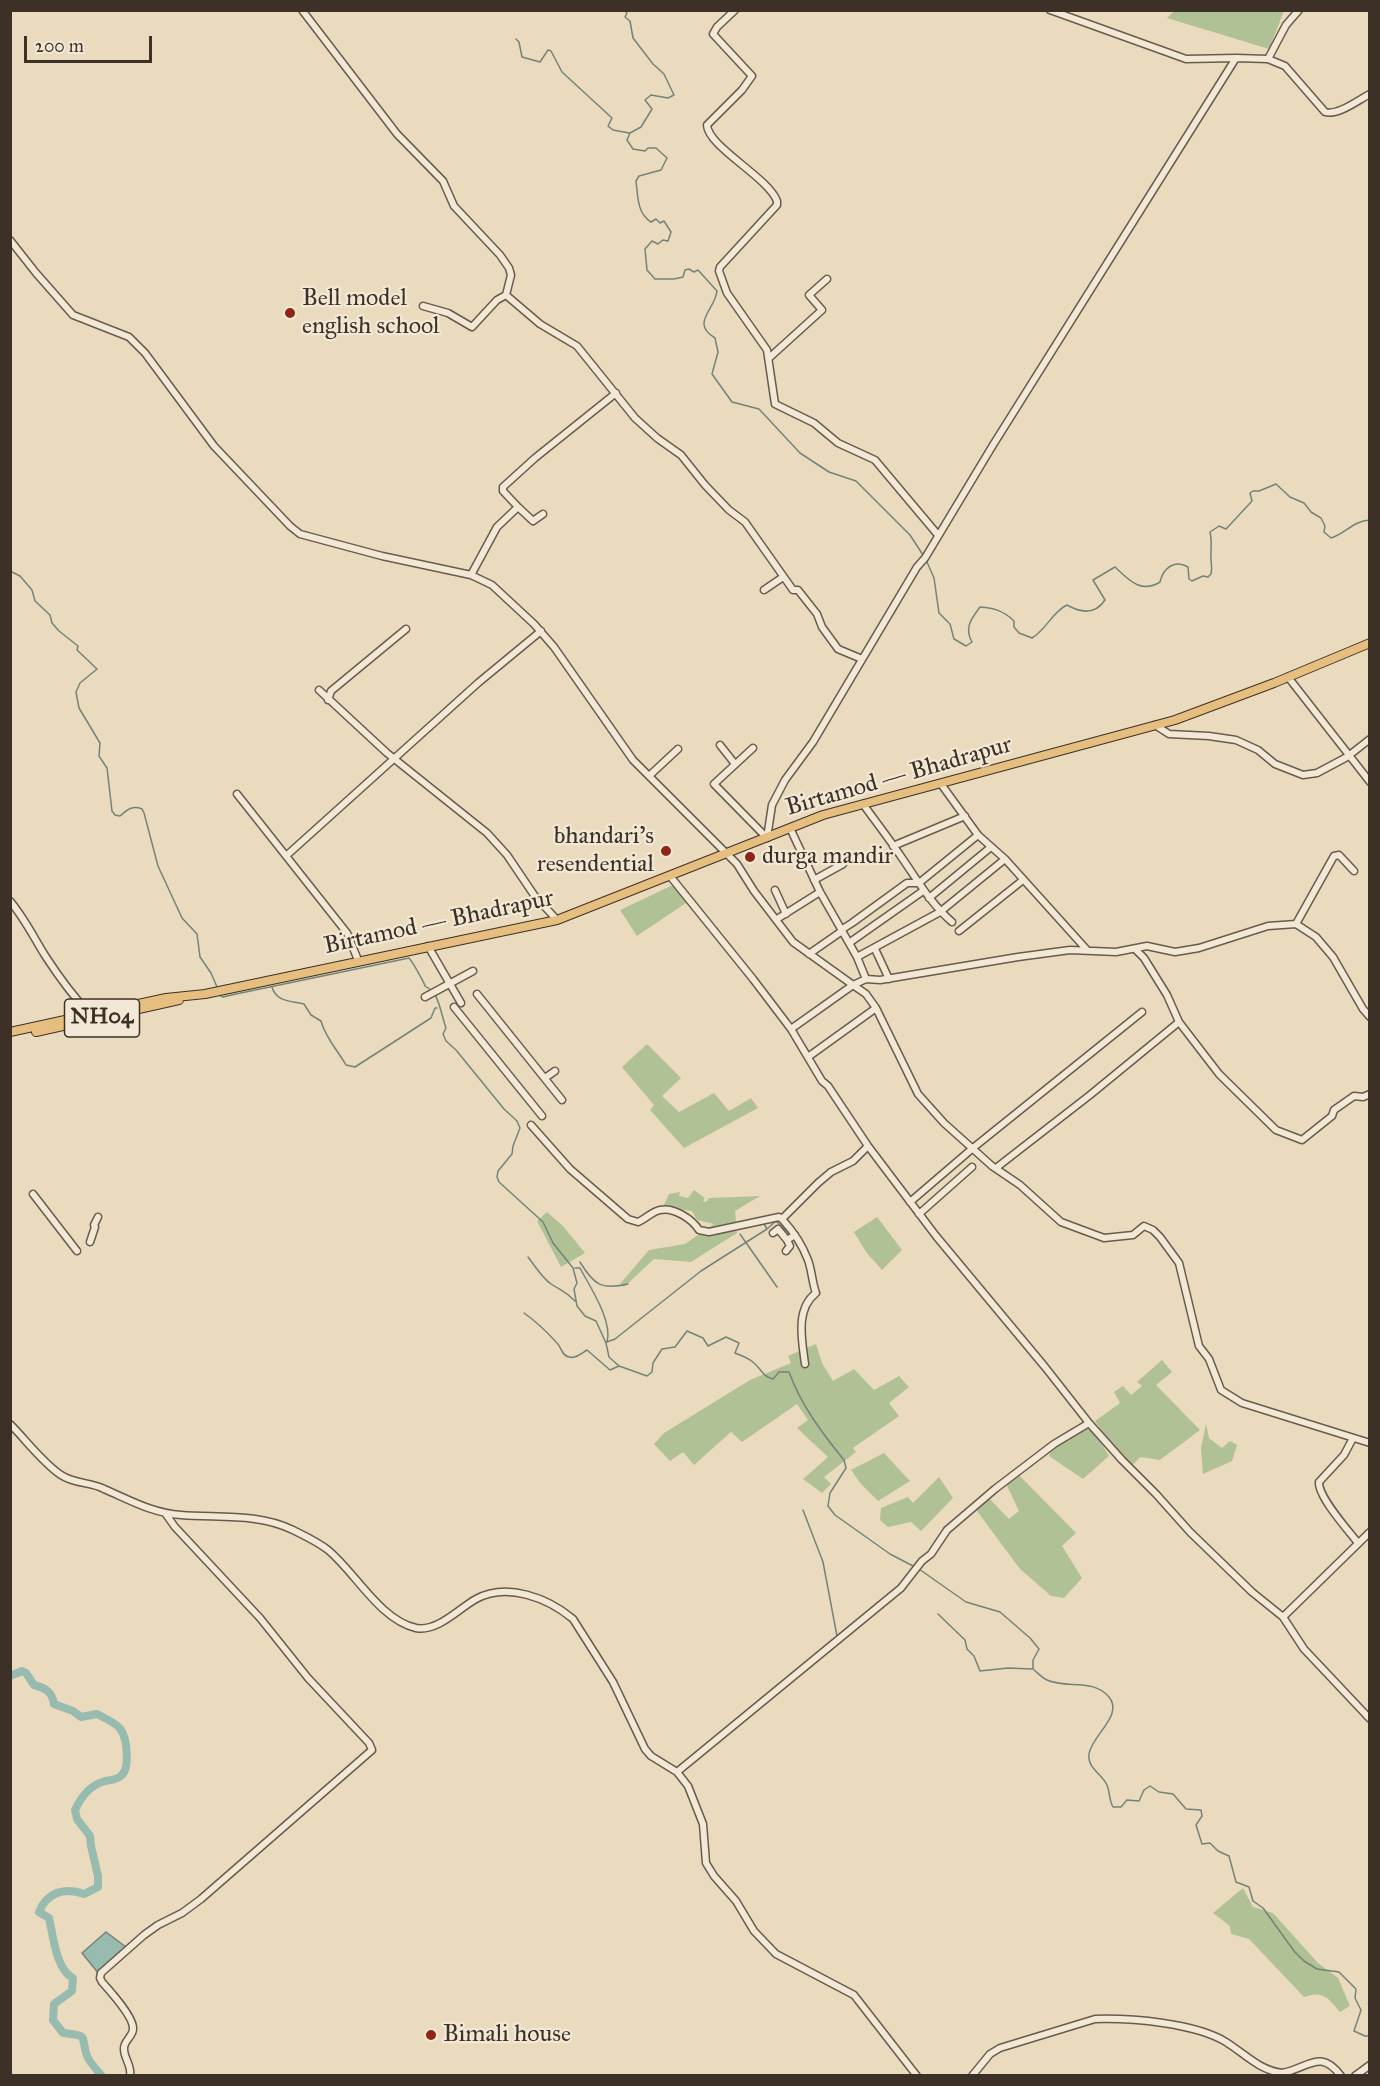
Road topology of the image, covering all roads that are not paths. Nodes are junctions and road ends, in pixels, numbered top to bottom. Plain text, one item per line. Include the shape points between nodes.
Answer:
1 (302, 10) edge
2 (735, 10) edge
3 (1050, 10) edge
4 (1069, 10) edge
5 (1299, 10) edge
6 (1058, 12) edge
7 (1066, 18) junction
8 (1236, 58) junction
9 (1268, 59) junction
10 (1370, 94) edge
11 (10, 240) edge
12 (827, 279) dead end
13 (506, 295) junction
14 (423, 306) dead end
15 (768, 358) junction
16 (616, 393) junction
17 (518, 507) junction
18 (543, 514) dead end
19 (938, 535) junction
20 (471, 575) junction
21 (783, 577) junction
22 (764, 590) dead end
23 (406, 629) dead end
24 (541, 631) junction
25 (1370, 643) edge
26 (862, 659) junction
27 (1288, 677) junction
28 (319, 690) dead end
29 (328, 700) junction
30 (1155, 726) junction
31 (1370, 739) edge
32 (720, 746) dead end
33 (753, 748) dead end
34 (678, 749) dead end
35 (1350, 756) junction
36 (395, 759) junction
37 (735, 765) junction
38 (649, 776) junction
39 (1370, 782) edge
40 (940, 784) junction
41 (237, 794) dead end
42 (863, 804) junction
43 (965, 816) junction
44 (790, 828) junction
45 (978, 835) junction
46 (767, 838) junction
47 (893, 846) junction
48 (991, 848) junction
49 (728, 853) junction
50 (286, 856) junction
51 (1005, 859) junction
52 (843, 864) dead end
53 (1354, 871) dead end
54 (670, 876) junction
55 (814, 880) junction
56 (1023, 880) junction
57 (919, 883) junction
58 (775, 890) dead end
59 (923, 891) junction
60 (820, 892) junction
61 (930, 898) junction
62 (10, 901) edge
63 (940, 912) junction
64 (786, 914) junction
65 (777, 919) junction
66 (557, 920) junction
67 (952, 922) dead end
68 (1296, 924) junction
69 (841, 931) junction
70 (959, 931) dead end
71 (849, 944) junction
72 (428, 946) junction
73 (875, 949) junction
74 (1135, 949) junction
75 (1087, 950) junction
76 (809, 954) junction
77 (857, 957) junction
78 (358, 960) junction
79 (473, 971) dead end
80 (866, 979) junction
81 (889, 979) junction
82 (450, 984) junction
83 (853, 985) junction
84 (477, 994) dead end
85 (192, 996) junction
86 (425, 997) dead end
87 (461, 1003) dead end
88 (454, 1007) dead end
89 (876, 1008) junction
90 (1142, 1012) dead end
91 (89, 1013) junction
92 (1370, 1017) edge
93 (1179, 1022) junction
94 (790, 1029) junction
95 (10, 1032) edge
96 (10, 1037) edge
97 (807, 1057) junction
98 (555, 1071) dead end
99 (545, 1078) junction
100 (1370, 1094) edge
101 (562, 1100) dead end
102 (542, 1116) dead end
103 (531, 1125) dead end
104 (868, 1146) junction
105 (973, 1148) junction
106 (972, 1167) dead end
107 (996, 1168) junction
108 (33, 1194) dead end
109 (910, 1202) junction
110 (919, 1214) junction
111 (98, 1217) dead end
112 (782, 1218) junction
113 (773, 1233) dead end
114 (795, 1234) junction
115 (787, 1240) junction
116 (90, 1242) dead end
117 (77, 1251) dead end
118 (786, 1251) dead end
119 (805, 1364) dead end
120 (1089, 1423) junction
121 (10, 1424) edge
122 (1353, 1438) junction
123 (1370, 1443) edge
124 (165, 1514) junction
125 (1370, 1532) edge
126 (1358, 1543) junction
127 (1283, 1617) junction
128 (1369, 1717) edge
129 (677, 1772) junction
130 (1370, 2065) edge
131 (1283, 2074) edge
132 (1356, 2075) edge
133 (130, 2076) edge
134 (917, 2076) edge
135 (972, 2076) edge
136 (1341, 2076) edge

1 - 13 street via 397,134 443,182 454,206 500,255 511,275
2 - 15 street via 713,34 752,76 707,129 768,189 777,205 719,271 728,292 767,350
3 - 6 street
4 - 7 street
5 - 9 street
6 - 7 street
7 - 8 street via 1186,59
8 - 9 street
8 - 19 street
9 - 10 street via 1285,66 1330,114
11 - 20 street via 73,315 129,337 146,353 214,446 300,534
12 - 15 street via 809,295 822,310
13 - 14 street via 472,327
13 - 16 street via 540,324 577,346
15 - 19 street via 775,404 814,423 838,443 875,460
16 - 17 street via 503,487
16 - 21 street via 635,418 681,454 705,485 746,522
17 - 18 street via 533,521
17 - 20 street via 497,527
19 - 26 street
20 - 24 street via 497,588
21 - 22 street
21 - 26 street via 809,602 838,649
23 - 29 street via 331,692
24 - 36 street
24 - 38 street via 633,760
25 - 27 main road, Birtamod — Bhadrapur / NH04
26 - 46 street via 813,742 785,780 772,805
27 - 30 main road, Birtamod — Bhadrapur / NH04
27 - 35 street
28 - 29 street
29 - 36 street
30 - 35 street via 1169,734 1236,740 1258,750 1275,764 1303,775 1317,773
30 - 40 main road, Birtamod — Bhadrapur / NH04
31 - 35 street
32 - 37 street
33 - 37 street
34 - 38 street
35 - 39 street
36 - 50 street
36 - 66 street via 487,833
37 - 46 street via 714,784
38 - 49 street
40 - 42 main road, Birtamod — Bhadrapur / NH04
40 - 43 street
41 - 50 street
42 - 44 main road, Birtamod — Bhadrapur / NH04
42 - 47 street
43 - 45 street
43 - 47 street
44 - 46 main road, Birtamod — Bhadrapur / NH04
44 - 55 street
45 - 48 street
45 - 57 street
46 - 49 main road, Birtamod — Bhadrapur / NH04
47 - 57 street
48 - 51 street
48 - 61 street
49 - 54 main road, Birtamod — Bhadrapur / NH04
49 - 65 street
50 - 78 street via 347,933
51 - 56 street
51 - 63 street
52 - 55 street
53 - 68 street via 1339,855 1334,856
54 - 66 main road, Birtamod — Bhadrapur / NH04
54 - 94 street
55 - 60 street
56 - 70 street
56 - 75 street
57 - 59 street
57 - 69 street via 907,883
58 - 64 street
59 - 61 street
59 - 71 street
60 - 64 street
60 - 69 street
61 - 63 street
62 - 91 street
63 - 67 street
63 - 73 street
64 - 65 street
65 - 76 street via 793,942
66 - 72 main road, Birtamod — Bhadrapur / NH04
68 - 74 street via 1268,926 1175,952 1147,946
68 - 92 street via 1316,937 1333,957
69 - 71 street
69 - 76 street
71 - 77 street
72 - 78 main road, Birtamod — Bhadrapur / NH04
72 - 82 street
73 - 77 street
73 - 81 street
74 - 75 street
74 - 93 street via 1167,994
75 - 81 street via 1018,957
76 - 83 street
77 - 80 street
78 - 85 main road, Birtamod — Bhadrapur / NH04
79 - 82 street
80 - 81 street
80 - 83 street
82 - 86 street
82 - 87 street
83 - 89 street
83 - 94 street
84 - 99 street
85 - 91 main road, Birtamod — Bhadrapur / NH04
85 - 96 main road, Birtamod — Bhadrapur / NH04
88 - 102 street
89 - 97 street
89 - 105 street via 918,1094
90 - 105 street
91 - 95 main road, Birtamod — Bhadrapur / NH04
93 - 100 street via 1240,1096 1276,1130 1290,1137 1302,1140 1354,1096
93 - 107 street
94 - 97 street
97 - 104 street
98 - 99 street
99 - 101 street
103 - 112 street via 570,1169 628,1219 638,1222 666,1209 709,1232
104 - 109 street
104 - 112 street via 853,1161 831,1172
105 - 107 street
105 - 109 street
106 - 110 street
107 - 122 street via 1061,1222 1104,1238 1133,1235 1144,1226 1153,1230 1179,1263 1199,1346 1209,1359 1221,1390 1242,1403
108 - 117 street
109 - 110 street
110 - 120 street
111 - 116 street
112 - 114 street
113 - 115 street via 778,1229
114 - 115 street
114 - 119 street via 809,1262 816,1293 804,1307 802,1319
115 - 118 street via 790,1246
120 - 127 street via 1190,1532
120 - 129 street via 994,1489 947,1530 902,1588
121 - 124 street via 63,1477 103,1488
122 - 123 street
122 - 126 street via 1318,1486
124 - 129 street via 236,1517 283,1525 328,1550 376,1602 417,1628 437,1624 489,1594 539,1598 573,1619 613,1682 645,1749
124 - 133 street via 372,1750 201,1899 144,1935 101,1973 102,1982 133,2025 124,2045
125 - 126 street
126 - 127 street
127 - 128 street via 1304,1649
129 - 134 street via 688,1786 703,1824 706,1863 754,1931 776,1954 854,1995
130 - 132 street
131 - 135 street via 1264,2069 1210,2035 1171,2025 1095,2019 1000,2048
131 - 136 street via 1318,2060 1333,2065

